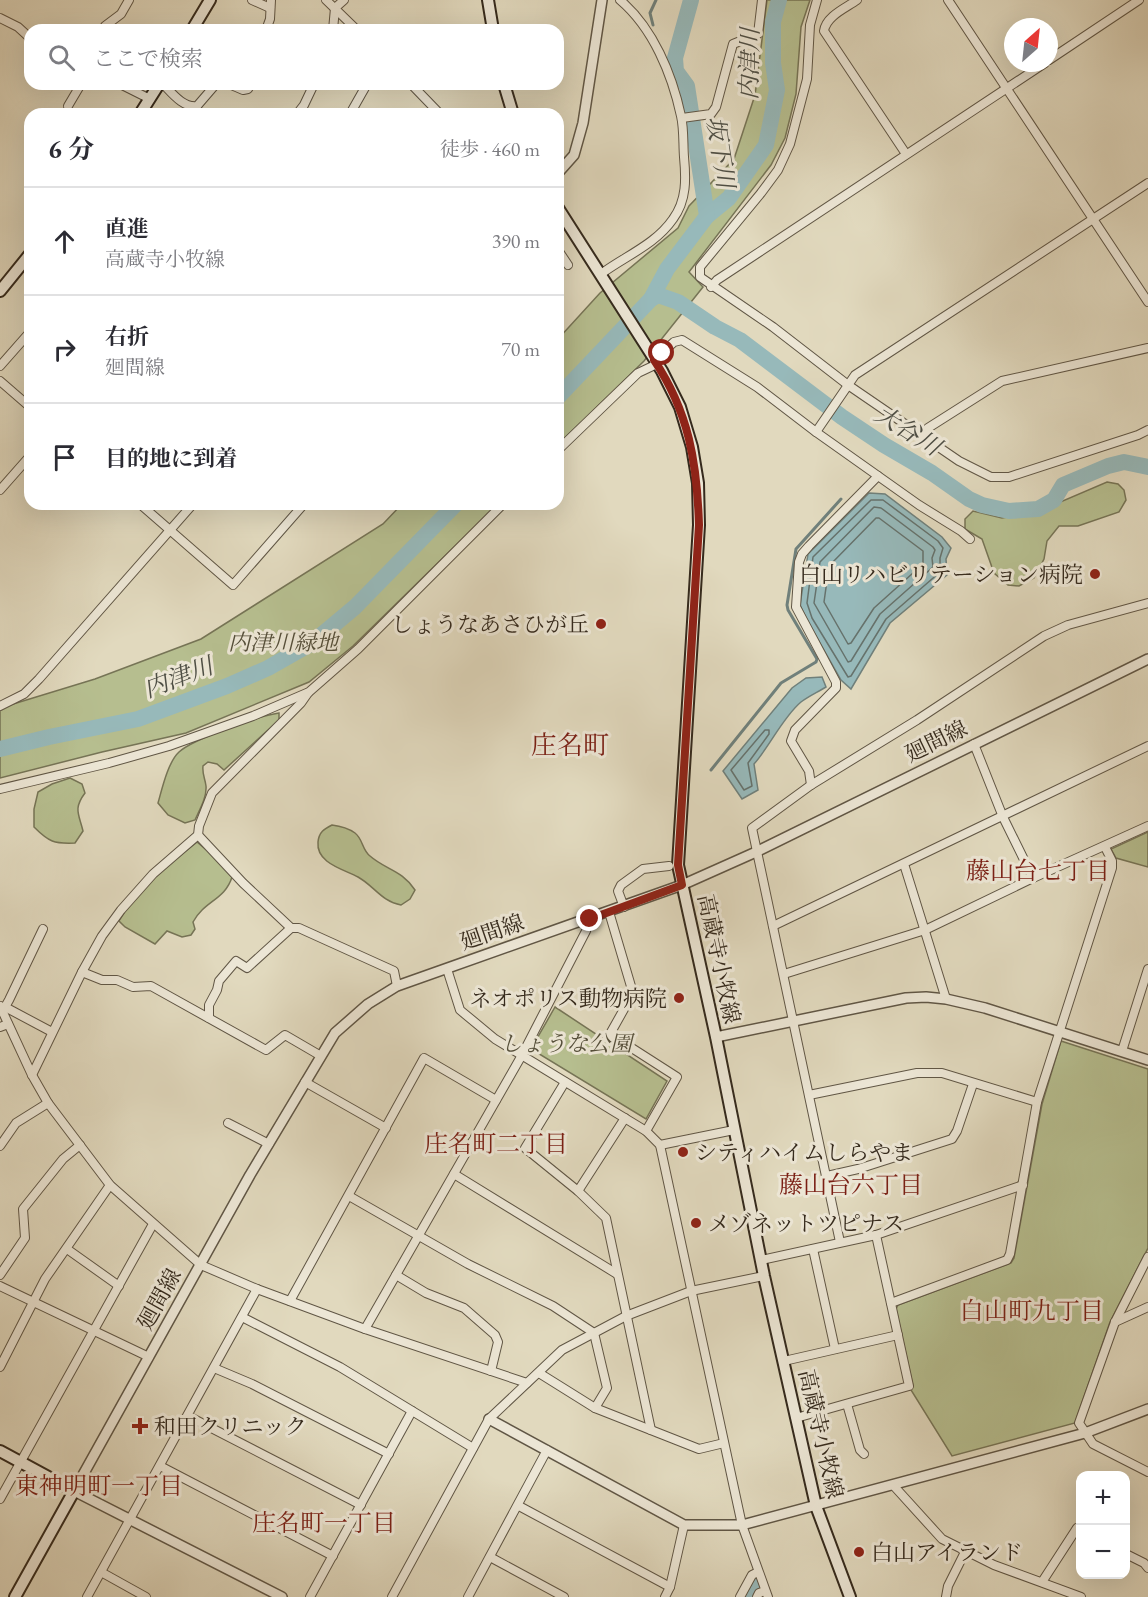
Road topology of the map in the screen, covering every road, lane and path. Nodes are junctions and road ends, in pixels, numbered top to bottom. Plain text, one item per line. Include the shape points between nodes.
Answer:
1 (129, 0) edge
2 (210, 0) edge
3 (252, 0) edge
4 (326, 0) edge
5 (344, 0) edge
6 (488, 0) edge
7 (602, 0) edge
8 (620, 0) edge
9 (762, 0) edge
10 (817, 0) edge
11 (857, 0) edge
12 (948, 0) edge
13 (1139, 0) edge
14 (270, 4) edge
15 (335, 8) junction
16 (0, 18) edge
17 (108, 24) edge
18 (197, 24) edge
19 (268, 24) edge
20 (334, 24) edge
21 (351, 24) edge
22 (492, 24) edge
23 (24, 32) edge
24 (1058, 54) edge
25 (1032, 72) edge
26 (1006, 89) junction
27 (77, 90) edge
28 (132, 90) edge
29 (157, 90) edge
30 (168, 90) edge
31 (211, 90) edge
32 (311, 90) edge
33 (364, 90) edge
34 (417, 90) edge
35 (506, 90) edge
36 (150, 99) junction
37 (68, 106) dead end
38 (193, 107) joint
39 (144, 108) edge
40 (302, 108) edge
41 (353, 108) edge
42 (434, 108) edge
43 (511, 108) edge
44 (683, 118) junction
45 (906, 154) junction
46 (564, 167) edge
47 (1148, 183) edge
48 (1093, 219) junction
49 (564, 225) edge
50 (564, 259) edge
51 (24, 261) edge
52 (568, 265) dead end
53 (602, 277) junction
54 (711, 286) junction
55 (0, 291) edge
56 (1148, 302) edge
57 (24, 339) edge
58 (1148, 348) edge
59 (654, 360) junction
60 (0, 366) edge
61 (0, 381) edge
62 (848, 385) junction
63 (24, 402) edge
64 (1148, 430) edge
65 (816, 432) junction
66 (921, 436) junction
67 (564, 444) edge
68 (24, 463) edge
69 (878, 476) junction
70 (0, 490) edge
71 (147, 510) edge
72 (188, 510) edge
73 (299, 510) edge
74 (497, 510) edge
75 (170, 530) junction
76 (970, 539) dead end
77 (1148, 603) edge
78 (1148, 659) edge
79 (309, 692) junction
80 (0, 706) edge
81 (974, 744) junction
82 (1148, 746) edge
83 (811, 785) junction
84 (0, 789) edge
85 (1003, 817) junction
86 (1148, 826) edge
87 (198, 835) junction
88 (1105, 847) junction
89 (756, 852) junction
90 (904, 864) junction
91 (669, 866) dead end
92 (1033, 878) junction
93 (682, 885) junction
94 (624, 907) junction
95 (609, 912) junction
96 (590, 919) junction
97 (772, 926) junction
98 (291, 927) junction
99 (43, 929) dead end
100 (925, 930) junction
101 (447, 969) junction
102 (1148, 969) edge
103 (82, 972) junction
104 (784, 974) junction
105 (397, 986) junction
106 (946, 999) junction
107 (2, 1007) edge
108 (209, 1017) junction
109 (794, 1022) junction
110 (8, 1024) junction
111 (0, 1027) edge
112 (52, 1032) junction
113 (1060, 1032) junction
114 (716, 1037) junction
115 (1122, 1051) junction
116 (522, 1055) junction
117 (321, 1056) junction
118 (1148, 1059) edge
119 (32, 1075) junction
120 (305, 1082) junction
121 (565, 1082) junction
122 (973, 1084) junction
123 (809, 1095) junction
124 (496, 1100) junction
125 (1037, 1102) junction
126 (48, 1103) junction
127 (625, 1118) junction
128 (228, 1123) dead end
129 (386, 1128) junction
130 (646, 1131) junction
131 (734, 1131) junction
132 (269, 1144) junction
133 (80, 1145) junction
134 (660, 1145) junction
135 (0, 1146) edge
136 (454, 1174) junction
137 (827, 1176) junction
138 (110, 1185) junction
139 (1023, 1185) junction
140 (578, 1191) junction
141 (349, 1196) junction
142 (153, 1224) junction
143 (420, 1235) junction
144 (876, 1235) junction
145 (840, 1242) junction
146 (67, 1249) junction
147 (813, 1249) junction
148 (1148, 1257) edge
149 (761, 1260) junction
150 (201, 1265) junction
151 (617, 1274) junction
152 (0, 1275) edge
153 (396, 1275) junction
154 (764, 1276) junction
155 (0, 1286) edge
156 (118, 1286) junction
157 (257, 1289) junction
158 (691, 1291) junction
159 (35, 1301) junction
160 (290, 1301) junction
161 (891, 1303) junction
162 (1148, 1307) edge
163 (626, 1316) junction
164 (242, 1317) junction
165 (1115, 1322) junction
166 (365, 1329) junction
167 (93, 1330) junction
168 (594, 1333) junction
169 (898, 1335) junction
170 (835, 1350) junction
171 (149, 1357) junction
172 (784, 1360) junction
173 (0, 1367) edge
174 (214, 1368) junction
175 (491, 1371) junction
176 (539, 1373) junction
177 (527, 1383) junction
178 (847, 1404) junction
179 (595, 1408) junction
180 (1148, 1409) edge
181 (412, 1411) junction
182 (188, 1416) junction
183 (796, 1418) junction
184 (489, 1419) junction
185 (651, 1430) junction
186 (1085, 1433) junction
187 (724, 1443) junction
188 (473, 1448) junction
189 (547, 1450) junction
190 (0, 1451) edge
191 (389, 1454) junction
192 (864, 1454) dead end
193 (20, 1462) junction
194 (160, 1466) junction
195 (1148, 1472) edge
196 (893, 1485) junction
197 (75, 1491) junction
198 (0, 1499) edge
199 (361, 1505) junction
200 (519, 1506) junction
201 (816, 1506) junction
202 (130, 1519) junction
203 (684, 1525) junction
204 (742, 1525) junction
205 (1076, 1530) edge
206 (965, 1552) junction
207 (333, 1556) junction
208 (1130, 1556) edge
209 (490, 1557) junction
210 (1147, 1564) edge
211 (101, 1572) junction
212 (758, 1572) junction
213 (1042, 1582) junction
214 (670, 1587) junction
215 (766, 1594) edge
216 (15, 1597) edge
217 (87, 1597) edge
218 (146, 1597) edge
219 (282, 1597) edge
220 (310, 1597) edge
221 (392, 1597) edge
222 (468, 1597) edge
223 (564, 1597) edge
224 (665, 1597) edge
225 (740, 1597) edge
226 (757, 1597) edge
227 (850, 1597) edge
228 (946, 1597) edge
229 (1081, 1597) edge

1 - 17 street via 121,14
2 - 18 main road
3 - 14 street
4 - 15 street
5 - 15 street
6 - 22 main road
7 - 46 street via 583,123 576,149
8 - 44 street via 656,45
9 - 44 street via 758,34 733,44 716,107 711,114
10 - 54 street via 810,25 807,79 790,144 761,193 700,267 700,277
11 - 45 street via 830,19 824,30
12 - 26 street
13 - 24 street
14 - 19 street
15 - 20 street
15 - 21 street
16 - 23 street
25 - 26 street
26 - 45 street
26 - 48 street
27 - 37 street
28 - 36 street
29 - 36 main road
30 - 38 street
31 - 38 street
32 - 40 street
33 - 41 street
34 - 42 street
35 - 43 main road
36 - 39 main road
44 - 53 street via 686,181 674,218 658,236
45 - 54 street
47 - 48 street
48 - 56 street
48 - 62 street via 855,375
49 - 53 main road, 高蔵寺小牧線
50 - 52 street
51 - 55 main road
53 - 59 main road, 高蔵寺小牧線
54 - 62 street via 773,327
57 - 60 street
58 - 66 street via 1002,381
59 - 65 street via 674,342 682,340 757,387
59 - 67 street
59 - 93 main road, 高蔵寺小牧線 via 680,406 698,483 699,525 678,865
61 - 63 street
62 - 65 street
62 - 66 street
64 - 66 street via 1001,478 984,474
65 - 69 street
68 - 70 street
69 - 76 street
69 - 83 street via 809,546 799,562 796,607 836,682 836,688 795,730 791,741 809,771
71 - 75 street
72 - 75 street
73 - 75 street via 233,585
74 - 79 street via 358,649
75 - 80 street via 39,679 24,694
77 - 83 street via 1068,625 1044,636
78 - 81 street, 廻間線
79 - 84 street via 169,746
79 - 87 street via 212,793
81 - 85 street
81 - 89 street, 廻間線
82 - 85 street
83 - 89 street via 752,828
85 - 90 street
85 - 92 street
86 - 88 street
87 - 98 street
87 - 103 street via 153,874 122,910
88 - 92 street
88 - 113 street via 1112,868
89 - 93 street, 廻間線
89 - 97 street
90 - 97 street
90 - 100 street
91 - 94 street via 643,869 621,885 618,891
92 - 100 street
93 - 94 street, 廻間線
93 - 114 main road, 高蔵寺小牧線
94 - 95 street, 廻間線
95 - 96 street, 廻間線
95 - 130 street via 633,993 610,1034 677,1077
96 - 101 street, 廻間線
96 - 116 street
97 - 104 street
98 - 105 street via 394,971
98 - 108 street via 247,968 236,961 219,981 209,1005
99 - 107 street
100 - 104 street
100 - 106 street
101 - 105 street, 廻間線
101 - 116 street via 460,1010
102 - 115 street
103 - 108 street via 133,987 151,987
103 - 112 street
104 - 109 street
105 - 117 street, 廻間線 via 351,1017
106 - 109 street via 888,1000
106 - 113 street
107 - 110 street
107 - 112 street
108 - 117 street via 266,1050 285,1035
109 - 114 street
109 - 123 street
110 - 111 street
110 - 119 street
112 - 119 street
113 - 115 street
113 - 125 street
114 - 131 main road, 高蔵寺小牧線
115 - 118 street
116 - 121 street
116 - 124 street
117 - 120 street, 廻間線
119 - 126 street
120 - 129 street
120 - 132 street, 廻間線
121 - 127 street
121 - 140 street via 525,1148
122 - 123 street via 942,1073 917,1073
122 - 125 street
122 - 137 street via 952,1139
123 - 137 street
124 - 129 street via 424,1058
124 - 136 street
125 - 139 street
126 - 133 street
126 - 135 street via 16,1123
127 - 130 street
127 - 140 street
128 - 132 street
129 - 141 street
130 - 134 street
131 - 134 street
131 - 149 main road, 高蔵寺小牧線
132 - 150 street, 廻間線
133 - 138 street
133 - 152 street via 63,1159 23,1209 25,1238
134 - 158 street
136 - 143 street
136 - 151 street
137 - 145 street
138 - 142 street
138 - 146 street
139 - 144 street
139 - 161 street via 1006,1260
140 - 151 street via 606,1218
141 - 143 street
141 - 160 street
142 - 150 street
142 - 156 street
143 - 153 street
143 - 168 street via 553,1306
144 - 145 street
144 - 161 street
145 - 147 street
146 - 156 street
146 - 159 street via 45,1279
147 - 149 street
147 - 170 street
148 - 165 street
149 - 154 main road, 高蔵寺小牧線
150 - 157 street
150 - 171 street, 廻間線
151 - 163 street
153 - 166 street
153 - 175 street via 426,1293 464,1308 495,1335 498,1342
154 - 158 street
154 - 172 main road, 高蔵寺小牧線
155 - 159 street
156 - 167 street
157 - 160 street
157 - 164 street
158 - 163 street
158 - 187 street
159 - 167 street
159 - 173 street
160 - 166 street
161 - 169 street
162 - 165 street
163 - 168 street
163 - 185 street
164 - 174 street
164 - 181 street via 340,1367
165 - 186 street via 1079,1423
166 - 175 street
167 - 171 street
167 - 193 street
168 - 176 street via 562,1350
168 - 179 street via 607,1388
169 - 170 street
169 - 178 street via 909,1386
170 - 172 street
171 - 197 street, 廻間線
172 - 183 main road, 高蔵寺小牧線
174 - 182 street
174 - 191 street
175 - 177 street
176 - 177 street
176 - 179 street
177 - 184 street
178 - 183 street
178 - 192 street
179 - 185 street
180 - 186 street
181 - 188 street
181 - 191 street
182 - 194 street
182 - 199 street
183 - 201 main road, 高蔵寺小牧線
184 - 188 street
184 - 189 street
185 - 187 street via 699,1449
186 - 195 street via 1093,1444
186 - 196 street
187 - 204 street
188 - 221 street
189 - 200 street
189 - 203 street
190 - 193 main road
191 - 199 street
193 - 197 main road
193 - 198 street
194 - 202 street
194 - 207 street
196 - 201 street
196 - 206 street via 942,1539
197 - 202 street
197 - 216 main road
199 - 207 street
200 - 209 street
200 - 214 street
201 - 204 street
201 - 227 main road, 高蔵寺小牧線
202 - 211 street
202 - 219 street
203 - 204 street
203 - 214 street
204 - 212 street
205 - 213 street
206 - 213 street
206 - 228 street
207 - 220 street
208 - 210 street
209 - 222 street
209 - 223 street
211 - 217 street
211 - 218 street
212 - 215 street
212 - 225 street via 752,1575
213 - 229 street
214 - 224 street
215 - 226 street via 759,1593

